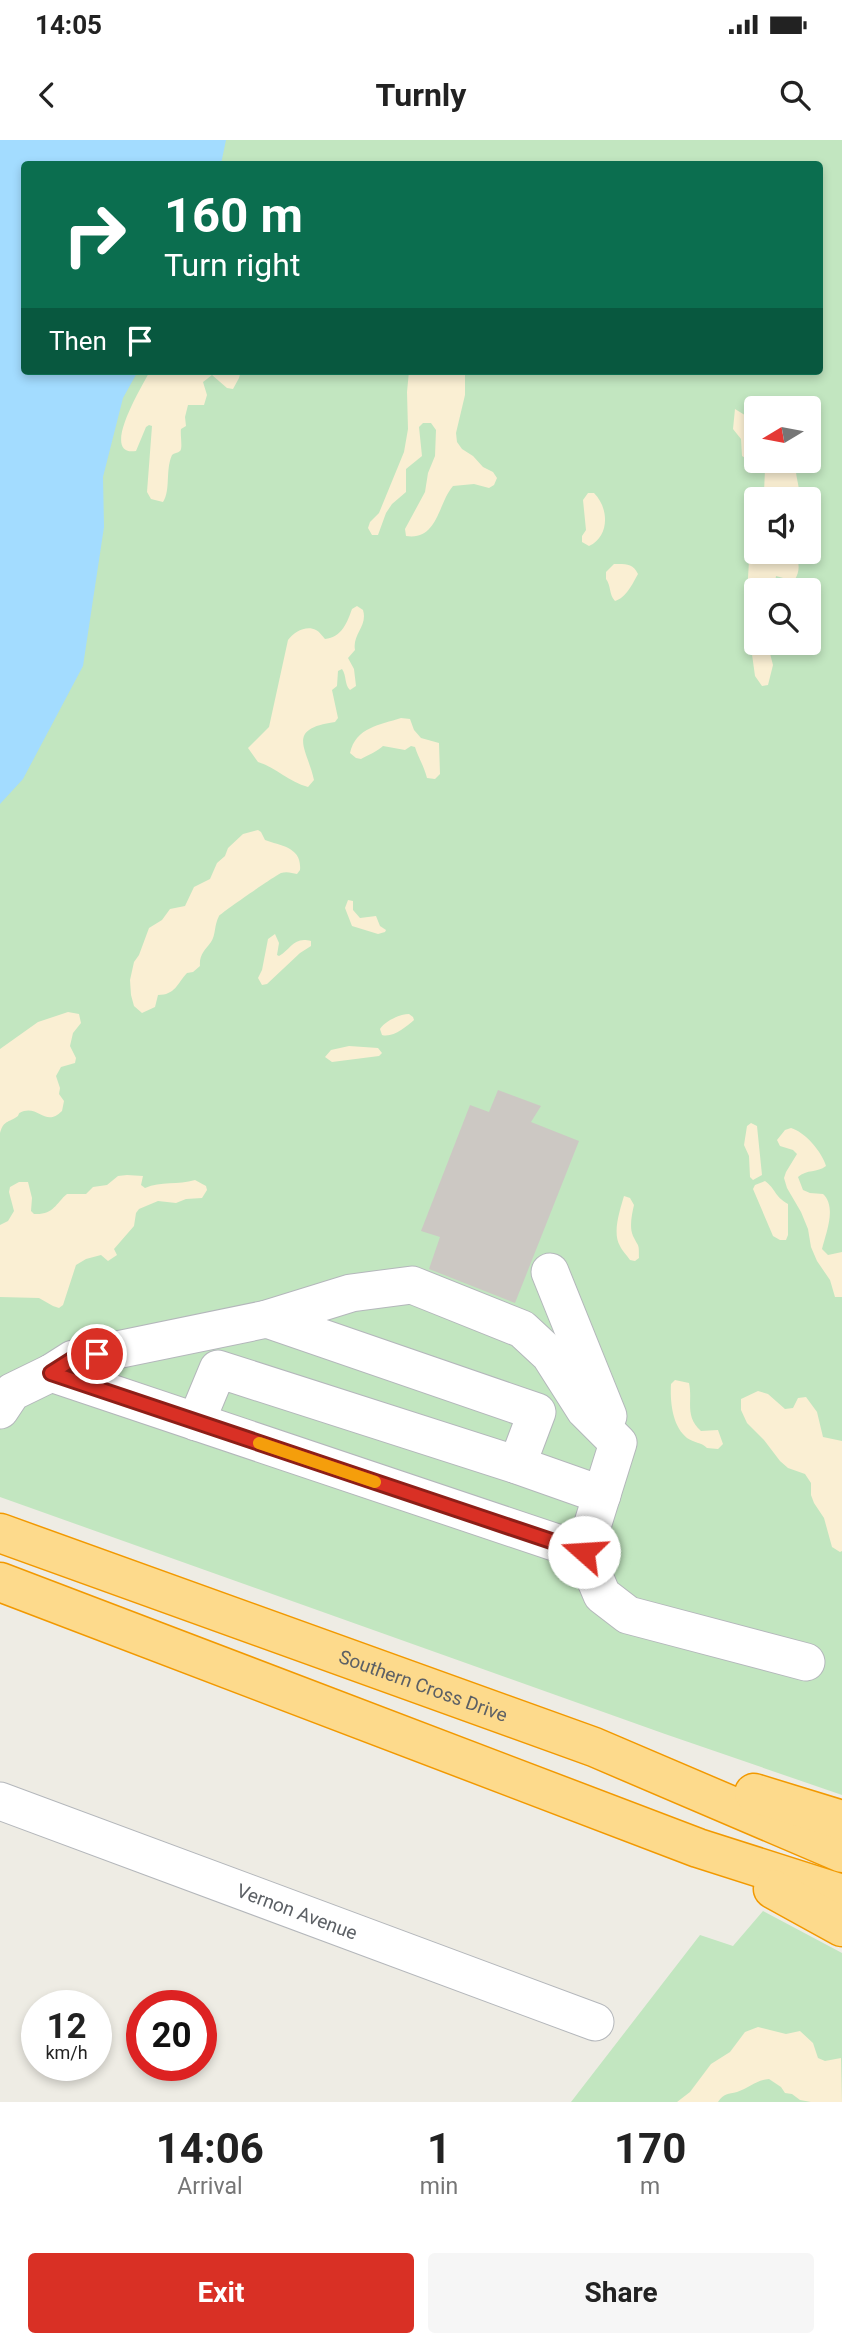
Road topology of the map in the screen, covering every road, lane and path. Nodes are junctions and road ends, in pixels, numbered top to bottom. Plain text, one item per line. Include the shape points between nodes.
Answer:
1 (550, 1272) dead end
2 (267, 1319) junction
3 (51, 1373) junction
4 (6, 1401) edge
5 (196, 1422) junction
6 (618, 1443) junction
7 (517, 1465) junction
8 (602, 1494) junction
9 (0, 1533) edge
10 (584, 1552) junction
11 (0, 1581) edge
12 (806, 1662) dead end
13 (594, 1747) junction
14 (0, 1801) edge
15 (842, 1820) edge
16 (698, 1848) junction
17 (842, 1853) edge
18 (842, 1894) edge
19 (842, 1927) edge
20 (595, 2022) dead end

1 - 6 street
2 - 3 street via 73,1359
2 - 6 street via 351,1293 412,1284 522,1329 551,1354 584,1410
2 - 7 street via 537,1412
3 - 4 street
3 - 5 street
5 - 7 street via 218,1368
5 - 10 street
6 - 8 street
7 - 8 street
8 - 10 street
9 - 13 highway, Southern Cross Drive
10 - 12 street via 602,1595 628,1615
11 - 16 highway
13 - 15 highway
13 - 17 highway, Southern Cross Drive
14 - 20 street, Vernon Avenue
16 - 18 highway
16 - 19 highway

